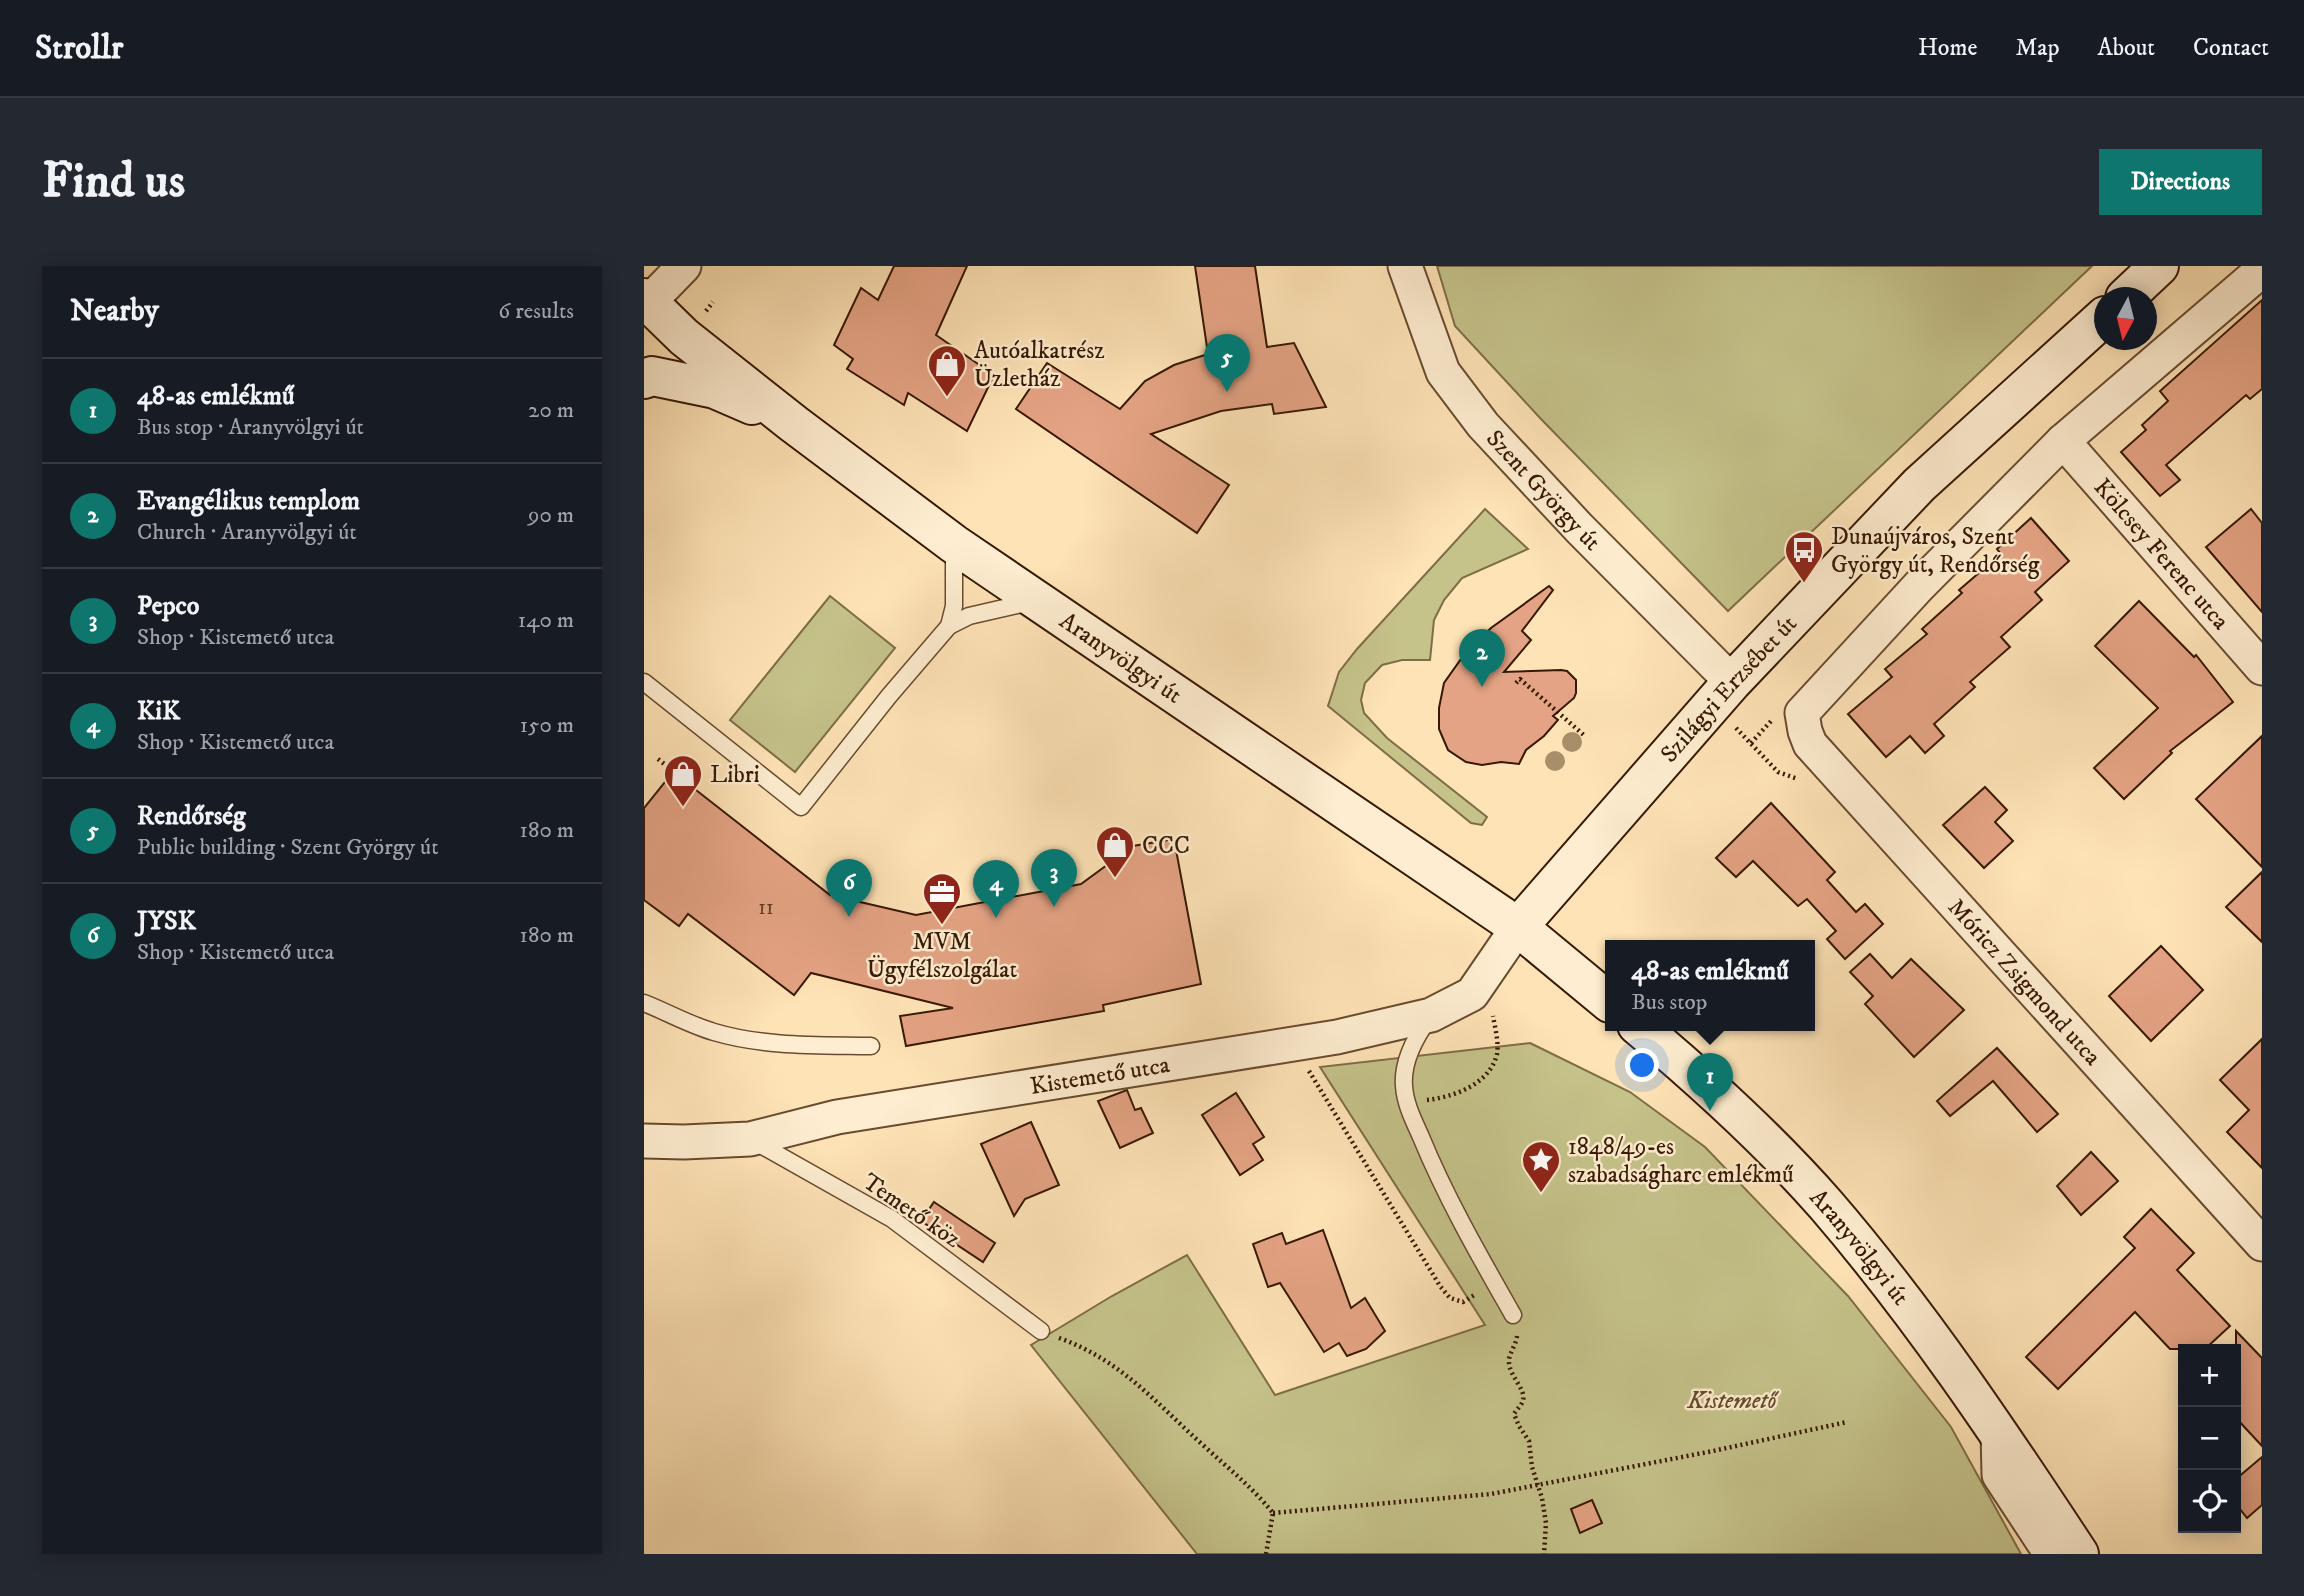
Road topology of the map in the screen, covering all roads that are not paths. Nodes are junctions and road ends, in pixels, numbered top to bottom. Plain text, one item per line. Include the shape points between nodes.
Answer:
1 (684, 266) edge
2 (1405, 266) edge
3 (2159, 266) edge
4 (2262, 270) edge
5 (2137, 287) edge
6 (646, 303) edge
7 (2094, 326) edge
8 (644, 379) edge
9 (794, 424) junction
10 (2063, 441) junction
11 (954, 544) junction
12 (1037, 600) junction
13 (949, 626) junction
14 (2262, 668) edge
15 (644, 682) edge
16 (1732, 682) junction
17 (1518, 927) junction
18 (1605, 999) edge
19 (644, 1003) edge
20 (1432, 1015) junction
21 (1644, 1031) edge
22 (871, 1046) dead end
23 (750, 1139) junction
24 (644, 1141) edge
25 (2262, 1244) edge
26 (1515, 1320) road end
27 (1041, 1331) road end
28 (1998, 1431) junction
29 (2050, 1554) edge
30 (2079, 1554) edge

1 - 6 street
2 - 16 street, Szent György út via 1443,372 1483,425
3 - 5 street
4 - 10 street
6 - 9 street, Aranyvölgyi út
7 - 16 street, Szilágyi Erzsébet út via 1919,485
8 - 9 street via 652,376 715,389
9 - 11 street, Aranyvölgyi út
10 - 14 street, Kölcsey Ferenc utca
10 - 25 street, Móricz Zsigmond utca via 1919,586 1802,713 1805,731 1810,744
11 - 12 street, Aranyvölgyi út
11 - 13 lane via 954,606
12 - 13 lane via 968,616
12 - 17 street, Aranyvölgyi út
13 - 15 lane via 801,807
16 - 17 street, Szilágyi Erzsébet út
17 - 18 street, Aranyvölgyi út
17 - 20 street, Kistemető utca via 1472,994
19 - 22 lane via 714,1032 748,1039
20 - 23 street, Kistemető utca via 1337,1037 837,1117
20 - 26 lane via 1404,1067 1406,1101 1430,1159
21 - 28 street, Aranyvölgyi út via 1703,1080 1825,1204 1901,1297
23 - 24 street, Kistemető utca
23 - 27 lane, Temető köz via 892,1219
28 - 29 street via 1999,1475
28 - 30 street, Aranyvölgyi út

